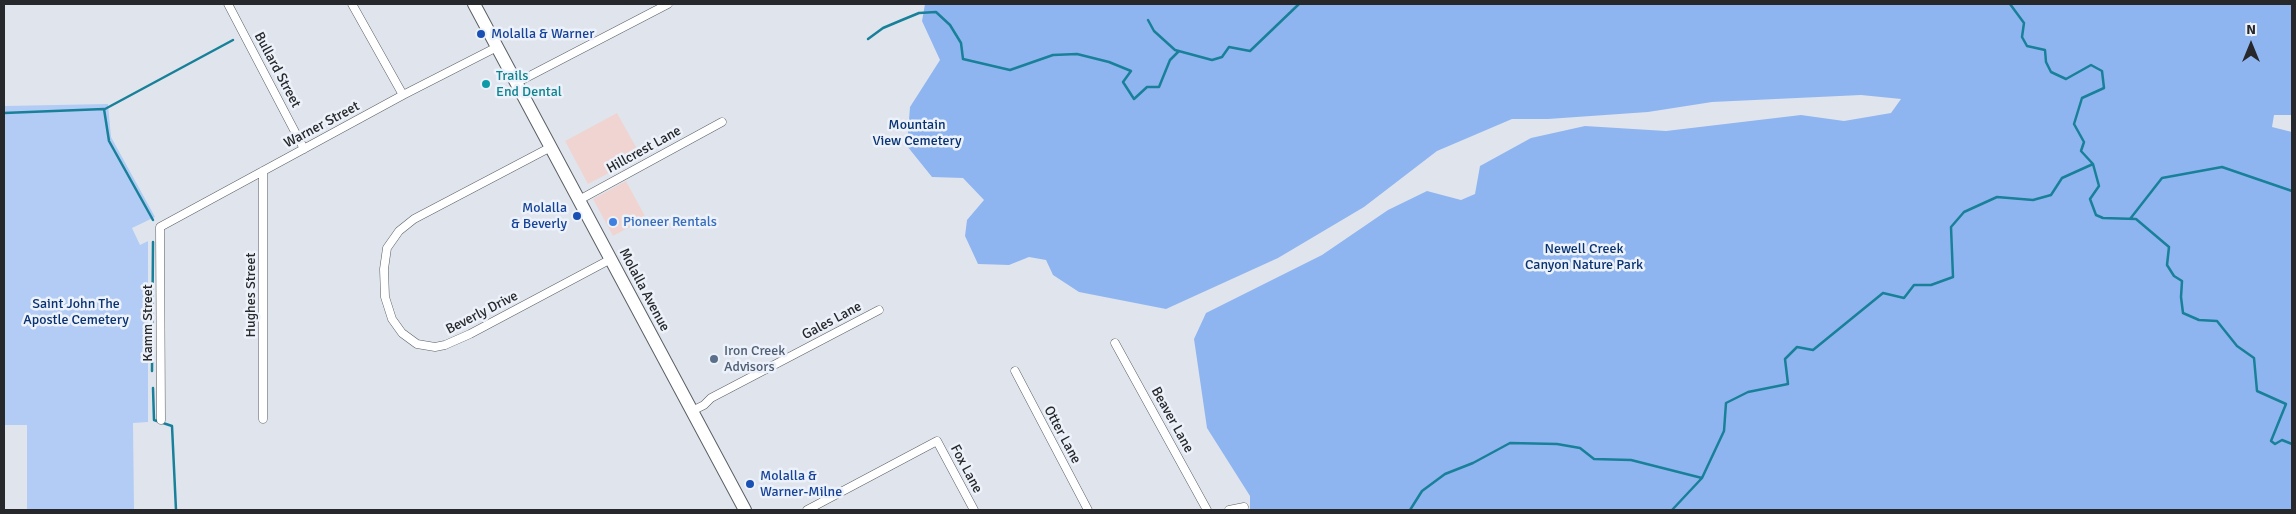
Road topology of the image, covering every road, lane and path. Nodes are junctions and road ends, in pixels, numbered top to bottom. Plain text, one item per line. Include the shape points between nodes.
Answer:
1 (228, 4) edge
2 (352, 4) edge
3 (474, 4) edge
4 (668, 4) edge
5 (497, 47) junction
6 (516, 83) junction
7 (403, 96) junction
8 (722, 122) dead end
9 (551, 147) junction
10 (304, 149) junction
11 (263, 171) junction
12 (579, 200) junction
13 (160, 227) joint
14 (611, 259) junction
15 (879, 310) dead end
16 (1115, 343) dead end
17 (1014, 371) dead end
18 (692, 411) junction
19 (263, 419) dead end
20 (161, 420) dead end
21 (1244, 507) dead end
22 (745, 510) edge
23 (807, 510) edge
24 (974, 510) edge
25 (1088, 510) edge
26 (1207, 510) edge
27 (1229, 510) edge

1 - 10 street, Bullard Street
2 - 7 street
3 - 5 main road, Molalla Avenue
4 - 6 street
5 - 6 main road, Molalla Avenue
5 - 7 street, Warner Street
6 - 9 main road, Molalla Avenue
7 - 10 street, Warner Street
8 - 12 street, Hillcrest Lane
9 - 12 main road, Molalla Avenue
9 - 14 street, Beverly Drive via 414,219 399,231 387,248 384,275 385,297 396,326 417,344 445,345
10 - 11 street, Warner Street
11 - 13 street, Warner Street
11 - 19 street, Hughes Street
12 - 14 main road, Molalla Avenue
13 - 20 street, Kamm Street
14 - 18 main road, Molalla Avenue
15 - 18 street, Gales Lane
16 - 26 street, Beaver Lane
17 - 25 street, Otter Lane
18 - 22 main road, Molalla Avenue
21 - 27 street
23 - 24 street, Fox Lane via 937,440

